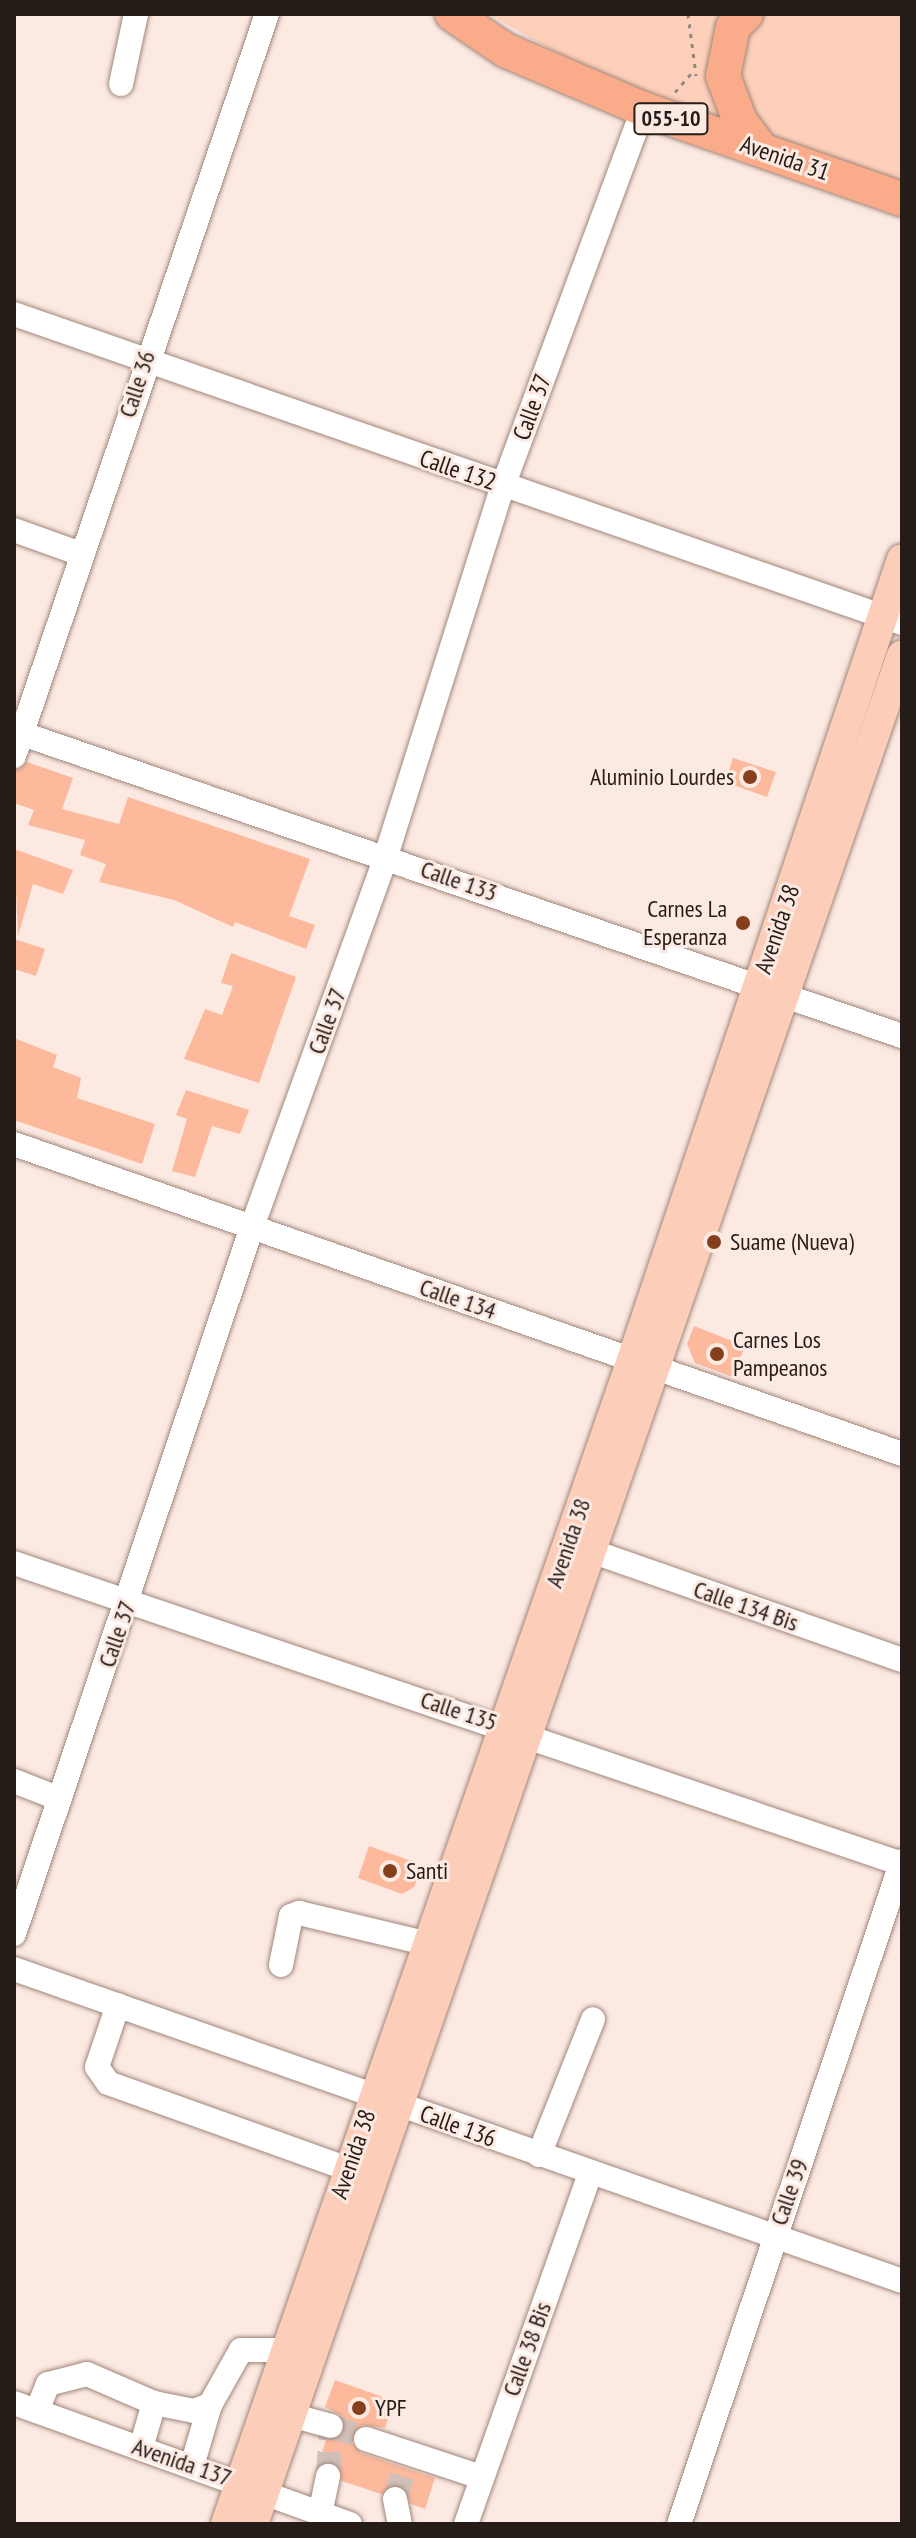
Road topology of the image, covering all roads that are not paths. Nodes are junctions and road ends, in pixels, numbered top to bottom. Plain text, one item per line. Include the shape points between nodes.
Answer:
1 (136, 14) edge
2 (267, 14) edge
3 (452, 14) edge
4 (746, 14) edge
5 (121, 84) dead end
6 (643, 109) junction
7 (761, 149) junction
8 (902, 199) edge
9 (14, 314) edge
10 (145, 361) junction
11 (503, 486) junction
12 (14, 530) edge
13 (81, 554) junction
14 (902, 559) edge
15 (892, 620) edge
16 (902, 655) edge
17 (17, 741) edge
18 (386, 856) junction
19 (758, 985) junction
20 (788, 996) junction
21 (902, 1036) edge
22 (14, 1144) edge
23 (252, 1227) junction
24 (644, 1364) junction
25 (902, 1454) edge
26 (591, 1551) junction
27 (14, 1563) edge
28 (129, 1602) junction
29 (902, 1660) edge
30 (514, 1729) junction
31 (14, 1781) edge
32 (60, 1799) junction
33 (902, 1863) edge
34 (14, 1934) edge
35 (425, 1943) junction
36 (281, 1965) dead end
37 (14, 1969) edge
38 (118, 2005) junction
39 (593, 2019) dead end
40 (387, 2100) junction
41 (539, 2155) junction
42 (348, 2169) junction
43 (590, 2173) junction
44 (773, 2239) junction
45 (902, 2281) edge
46 (286, 2350) junction
47 (14, 2403) edge
48 (154, 2403) junction
49 (210, 2405) junction
50 (37, 2411) junction
51 (294, 2416) junction
52 (331, 2426) dead end
53 (366, 2439) tunnel mouth
54 (141, 2448) junction
55 (192, 2466) junction
56 (328, 2476) tunnel mouth
57 (481, 2477) junction
58 (252, 2486) junction
59 (395, 2499) tunnel mouth
60 (320, 2514) junction
61 (226, 2524) edge
62 (253, 2524) edge
63 (350, 2524) edge
64 (400, 2524) edge
65 (466, 2524) edge
66 (679, 2524) edge

1 - 5 street
2 - 10 street, Calle 36
3 - 6 highway, Avenida 31 / 055-10 via 505,50
4 - 7 highway via 733,27 723,76 740,121
6 - 7 highway, Avenida 31 / 055-10
6 - 11 street, Calle 37
7 - 8 highway, Avenida 31 / 055-10
9 - 10 street, Calle 132
10 - 11 street, Calle 132
10 - 13 street, Calle 36
11 - 15 street, Calle 132
11 - 18 street, Calle 37
12 - 13 street
13 - 17 street, Calle 36
14 - 15 main road, Avenida 38
15 - 19 main road, Avenida 38
16 - 20 main road, Avenida 38
17 - 18 street, Calle 133
18 - 19 street, Calle 133
18 - 23 street, Calle 37
19 - 20 street, Calle 133
19 - 24 main road, Avenida 38
20 - 21 street, Calle 133
20 - 24 main road, Avenida 38
22 - 23 street, Calle 134
23 - 24 street, Calle 134
23 - 28 street, Calle 37
24 - 25 street, Calle 134
24 - 26 main road, Avenida 38
24 - 30 main road, Avenida 38
26 - 29 street, Calle 134 Bis
26 - 30 main road, Avenida 38
27 - 28 street, Calle 135
28 - 30 street, Calle 135
28 - 32 street, Calle 37
30 - 33 street, Calle 135
30 - 35 main road, Avenida 38
30 - 40 main road, Avenida 38
31 - 32 street
32 - 34 street, Calle 37
33 - 44 street, Calle 39
35 - 36 street via 299,1913 291,1916
35 - 40 main road, Avenida 38
37 - 38 street, Calle 136
38 - 40 street, Calle 136
38 - 42 street via 98,2076
39 - 41 street
40 - 41 street, Calle 136
40 - 42 main road, Avenida 38
40 - 51 main road, Avenida 38
41 - 43 street, Calle 136
42 - 46 main road, Avenida 38
43 - 44 street, Calle 136
43 - 57 street, Calle 38 Bis
44 - 45 street, Calle 136
44 - 66 street, Calle 39
46 - 49 street via 241,2350
46 - 58 main road, Avenida 38
47 - 50 street, Avenida 137
48 - 49 street via 181,2411
48 - 50 street via 87,2374 48,2384
48 - 54 street
49 - 55 street
50 - 54 street, Avenida 137
51 - 52 street
51 - 58 main road, Avenida 38
53 - 57 street via 408,2459
54 - 55 street, Avenida 137
55 - 58 street, Avenida 137
56 - 60 street
57 - 65 street, Calle 38 Bis
58 - 60 street, Avenida 137
58 - 61 main road, Avenida 38
58 - 62 main road, Avenida 38
59 - 64 street
60 - 63 street, Avenida 137

